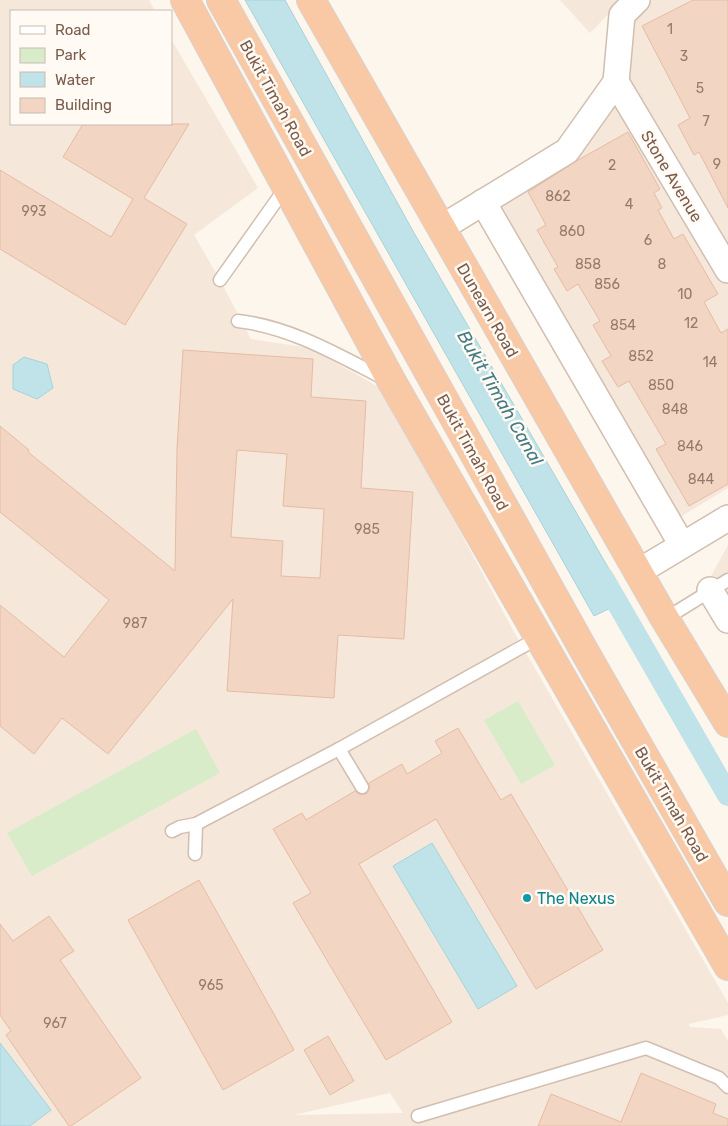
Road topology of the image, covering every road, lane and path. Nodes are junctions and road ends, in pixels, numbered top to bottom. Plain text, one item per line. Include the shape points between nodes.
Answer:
1 (184, 0) edge
2 (221, 0) edge
3 (311, 0) edge
4 (637, 0) edge
5 (616, 82) junction
6 (284, 182) junction
7 (483, 202) junction
8 (441, 228) junction
9 (728, 270) edge
10 (220, 280) dead end
11 (238, 321) dead end
12 (392, 382) junction
13 (728, 518) edge
14 (682, 545) junction
15 (638, 572) junction
16 (719, 585) edge
17 (665, 619) junction
18 (728, 620) edge
19 (538, 638) junction
20 (586, 654) junction
21 (570, 691) junction
22 (726, 713) edge
23 (339, 749) junction
24 (362, 787) dead end
25 (196, 824) junction
26 (172, 831) dead end
27 (195, 854) dead end
28 (728, 902) edge
29 (728, 966) edge
30 (728, 1087) edge
31 (418, 1116) dead end

1 - 6 highway
2 - 20 highway, Bukit Timah Road
3 - 8 highway, Dunearn Road
4 - 5 street via 622,15
5 - 7 street via 567,151
5 - 9 street, Stone Avenue
6 - 10 lane via 279,196
6 - 12 highway
7 - 8 street
7 - 14 street
8 - 15 highway, Dunearn Road
11 - 12 lane via 298,336
12 - 19 highway
13 - 14 street
14 - 15 street
15 - 17 highway, Dunearn Road
16 - 17 lane
16 - 18 street
17 - 22 highway, Dunearn Road
19 - 21 highway
19 - 23 lane
20 - 21 highway via 572,674
20 - 28 highway, Bukit Timah Road
21 - 29 highway
23 - 24 lane
23 - 25 lane
25 - 26 lane via 180,826
25 - 27 lane
30 - 31 lane via 719,1078 646,1048

